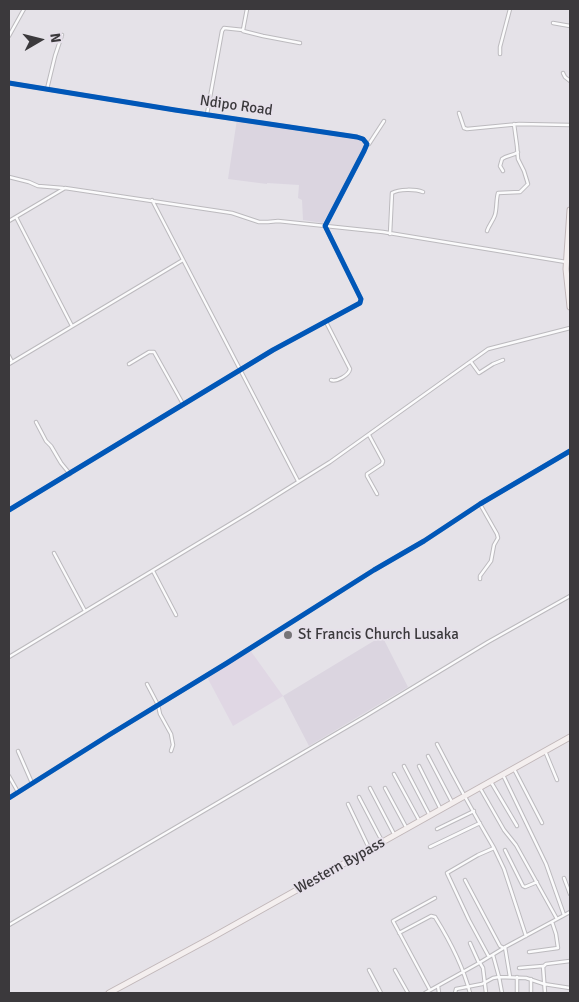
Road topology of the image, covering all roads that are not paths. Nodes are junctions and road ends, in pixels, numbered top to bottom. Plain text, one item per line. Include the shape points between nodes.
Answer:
1 (24, 9) edge
2 (247, 9) edge
3 (510, 9) edge
4 (553, 23) dead end
5 (570, 26) edge
6 (242, 30) junction
7 (62, 35) dead end
8 (9, 36) edge
9 (300, 43) dead end
10 (500, 54) dead end
11 (563, 73) dead end
12 (570, 81) edge
13 (9, 83) edge
14 (47, 89) junction
15 (459, 113) dead end
16 (207, 114) junction
17 (384, 121) dead end
18 (514, 124) junction
19 (570, 125) edge
20 (366, 142) junction
21 (518, 152) junction
22 (503, 171) dead end
23 (9, 178) edge
24 (65, 188) junction
25 (423, 192) dead end
26 (152, 200) junction
27 (570, 210) edge
28 (16, 217) junction
29 (9, 222) edge
30 (325, 226) junction
31 (487, 231) dead end
32 (390, 234) junction
33 (183, 260) junction
34 (566, 262) junction
35 (570, 307) edge
36 (326, 322) junction
37 (72, 326) junction
38 (570, 328) edge
39 (9, 356) edge
40 (504, 360) dead end
41 (471, 362) junction
42 (10, 363) edge
43 (129, 364) dead end
44 (240, 370) junction
45 (331, 380) dead end
46 (183, 404) junction
47 (36, 422) dead end
48 (369, 435) junction
49 (570, 451) edge
50 (70, 474) junction
51 (298, 481) junction
52 (378, 494) dead end
53 (480, 504) junction
54 (9, 510) edge
55 (54, 553) dead end
56 (153, 571) junction
57 (480, 579) dead end
58 (570, 596) edge
59 (85, 611) junction
60 (176, 615) dead end
61 (9, 657) edge
62 (147, 684) dead end
63 (158, 705) junction
64 (570, 737) edge
65 (437, 744) dead end
66 (18, 751) dead end
67 (170, 751) dead end
68 (545, 751) junction
69 (428, 756) dead end
70 (404, 766) dead end
71 (419, 766) dead end
72 (514, 769) junction
73 (394, 774) dead end
74 (503, 775) junction
75 (9, 776) edge
76 (557, 780) dead end
77 (491, 782) junction
78 (32, 783) junction
79 (370, 788) dead end
80 (385, 788) dead end
81 (480, 788) junction
82 (18, 792) junction
83 (359, 797) dead end
84 (464, 797) junction
85 (9, 798) edge
86 (452, 803) junction
87 (348, 804) dead end
88 (441, 810) junction
89 (474, 811) junction
90 (430, 816) junction
91 (420, 822) junction
92 (480, 823) junction
93 (542, 823) dead end
94 (516, 826) dead end
95 (406, 829) junction
96 (437, 829) dead end
97 (394, 836) junction
98 (382, 842) junction
99 (430, 847) dead end
100 (494, 848) junction
101 (370, 849) junction
102 (505, 850) dead end
103 (564, 878) dead end
104 (464, 880) dead end
105 (537, 882) junction
106 (570, 894) edge
107 (434, 898) dead end
108 (570, 912) edge
109 (564, 915) junction
110 (557, 919) junction
111 (552, 922) junction
112 (9, 925) edge
113 (399, 933) junction
114 (526, 936) junction
115 (470, 943) dead end
116 (505, 947) junction
117 (529, 952) dead end
118 (493, 955) junction
119 (489, 957) junction
120 (570, 961) edge
121 (479, 963) junction
122 (544, 966) junction
123 (519, 968) dead end
124 (369, 970) dead end
125 (395, 970) dead end
126 (463, 972) junction
127 (499, 977) junction
128 (510, 977) junction
129 (517, 977) junction
130 (531, 979) junction
131 (484, 982) junction
132 (544, 984) junction
133 (438, 986) junction
134 (468, 986) junction
135 (570, 988) edge
136 (430, 990) junction
137 (109, 993) edge
138 (381, 993) edge
139 (408, 993) edge
140 (425, 993) edge
141 (439, 993) edge
142 (455, 993) edge
143 (470, 993) edge
144 (486, 993) edge
145 (502, 993) edge
146 (517, 993) edge
147 (531, 993) edge
148 (545, 993) edge

1 - 8 street
2 - 6 street
3 - 10 street
4 - 5 street
6 - 9 street
6 - 16 street via 222,30
7 - 14 street
11 - 12 street
13 - 14 street, Ndipo Road
14 - 16 street, Ndipo Road
15 - 18 street via 466,129
16 - 20 street, Ndipo Road via 357,137
17 - 20 street via 369,144
18 - 19 street
18 - 21 street
20 - 30 street via 364,152
21 - 22 street via 502,159 500,166
21 - 31 street via 528,185 520,192 498,194 495,214
23 - 24 street via 38,186
24 - 26 street
24 - 28 street
25 - 32 street via 402,190 392,193
26 - 30 street via 232,213 259,222
26 - 33 street
27 - 34 main road
28 - 29 street
28 - 37 street
30 - 32 street
30 - 36 street via 362,301
32 - 34 street
33 - 37 street
33 - 44 street
34 - 35 main road
36 - 44 street
36 - 45 street via 350,371 335,381
37 - 42 street
38 - 41 street via 488,349
39 - 42 street
40 - 41 street via 479,373
41 - 48 street
43 - 46 street via 154,352
44 - 46 street
44 - 51 street
46 - 50 street
47 - 50 street
48 - 51 street
48 - 52 street via 383,461 367,474
49 - 53 street
50 - 54 street
51 - 56 street
53 - 57 street via 498,538 491,561
53 - 63 street
55 - 59 street
56 - 59 street
56 - 60 street
58 - 112 street
59 - 61 street
62 - 63 street
63 - 67 street via 172,738
63 - 78 street
64 - 68 main road, Western Bypass
65 - 84 street
66 - 78 street
68 - 72 main road, Western Bypass
68 - 76 street
69 - 86 street
70 - 90 street
71 - 88 street
72 - 74 main road, Western Bypass
72 - 93 street
73 - 91 street
74 - 77 main road, Western Bypass
74 - 109 street via 546,864
75 - 82 street
77 - 81 main road, Western Bypass
77 - 94 street
78 - 82 street
79 - 97 street
80 - 95 street
81 - 84 main road, Western Bypass
81 - 105 street
82 - 85 street
83 - 98 street
84 - 86 main road, Western Bypass
84 - 89 street
86 - 88 main road, Western Bypass
87 - 101 street
88 - 90 main road, Western Bypass
89 - 92 street
89 - 96 street
90 - 91 main road, Western Bypass
91 - 95 main road, Western Bypass
92 - 99 street
92 - 100 street
95 - 97 main road, Western Bypass
97 - 98 main road, Western Bypass
98 - 101 main road, Western Bypass
100 - 114 street
100 - 119 street via 447,873
101 - 137 main road, Western Bypass
102 - 105 street via 523,886
103 - 106 street
104 - 116 street via 500,946
105 - 110 street
107 - 113 street via 393,921
108 - 109 street
109 - 110 street
110 - 111 street
111 - 114 street
111 - 117 street via 558,948
113 - 126 street via 434,916
113 - 136 street
114 - 116 street
115 - 121 street
116 - 118 street
116 - 128 street
118 - 119 street
118 - 127 street
119 - 121 street
120 - 122 street
121 - 126 street
121 - 131 street
122 - 123 street
122 - 132 street
124 - 138 street
125 - 139 street
126 - 133 street
126 - 134 street
127 - 128 street
127 - 131 street
127 - 145 street
128 - 129 street
129 - 130 street
129 - 146 street
130 - 132 street
130 - 147 street
131 - 134 street
131 - 144 street
132 - 135 street
132 - 148 street
133 - 136 street
133 - 141 street
134 - 142 street via 456,989
134 - 143 street
136 - 140 street

